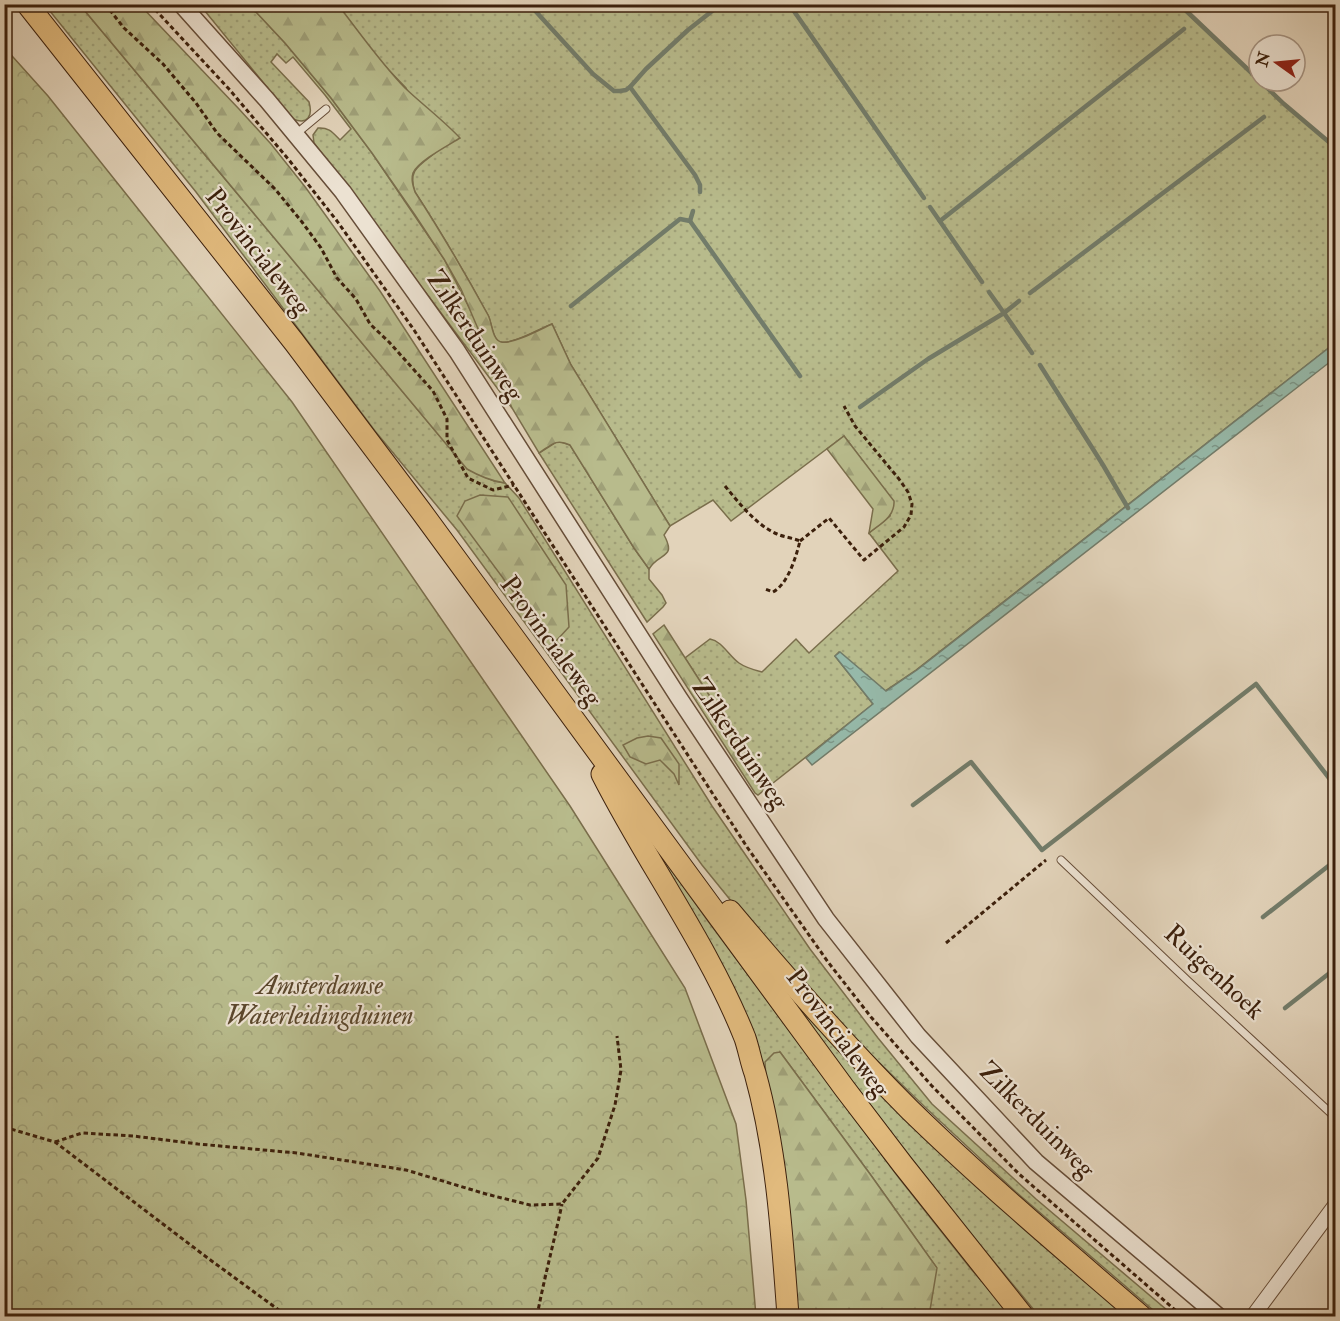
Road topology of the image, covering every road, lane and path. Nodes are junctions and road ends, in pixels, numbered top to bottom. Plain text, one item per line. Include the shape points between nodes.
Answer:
1 (27, 4) edge
2 (105, 4) edge
3 (181, 4) edge
4 (326, 110) dead end
5 (296, 134) junction
6 (844, 406) dead end
7 (514, 485) dead end
8 (726, 486) dead end
9 (800, 541) junction
10 (765, 589) dead end
11 (573, 717) junction
12 (676, 858) junction
13 (1046, 860) dead end
14 (1061, 860) dead end
15 (946, 943) dead end
16 (616, 1036) dead end
17 (1335, 1118) edge
18 (4, 1127) edge
19 (55, 1142) junction
20 (562, 1204) junction
21 (1335, 1204) edge
22 (287, 1317) edge
23 (537, 1317) edge
24 (788, 1317) edge
25 (1023, 1317) edge
26 (1141, 1317) edge
27 (1218, 1317) edge
28 (1253, 1317) edge

1 - 11 main road, Provincialeweg via 294,342
2 - 7 path via 124,28 163,64 217,133 275,189 315,240 370,324 433,391 447,419 447,440 468,478 493,490
3 - 5 street, Zilkerduinweg
4 - 5 lane
5 - 27 street, Zilkerduinweg via 343,192 457,351 679,698 832,927 918,1036 1036,1162
6 - 9 path via 855,426 908,492 911,515 904,527 864,560 829,518
8 - 9 path via 752,517 776,534
9 - 10 path via 784,583 773,592
11 - 12 main road, Provincialeweg
11 - 24 main road via 617,805 696,939 745,1040 773,1156
12 - 25 main road, Provincialeweg via 867,1118
12 - 26 main road via 725,906 798,991 911,1110
13 - 15 path
14 - 17 lane, Ruigenhoek
16 - 20 path via 621,1070 615,1105 598,1158
18 - 19 path
19 - 20 path via 82,1133 297,1153 406,1170 530,1204
19 - 22 path
20 - 23 path
21 - 28 street

